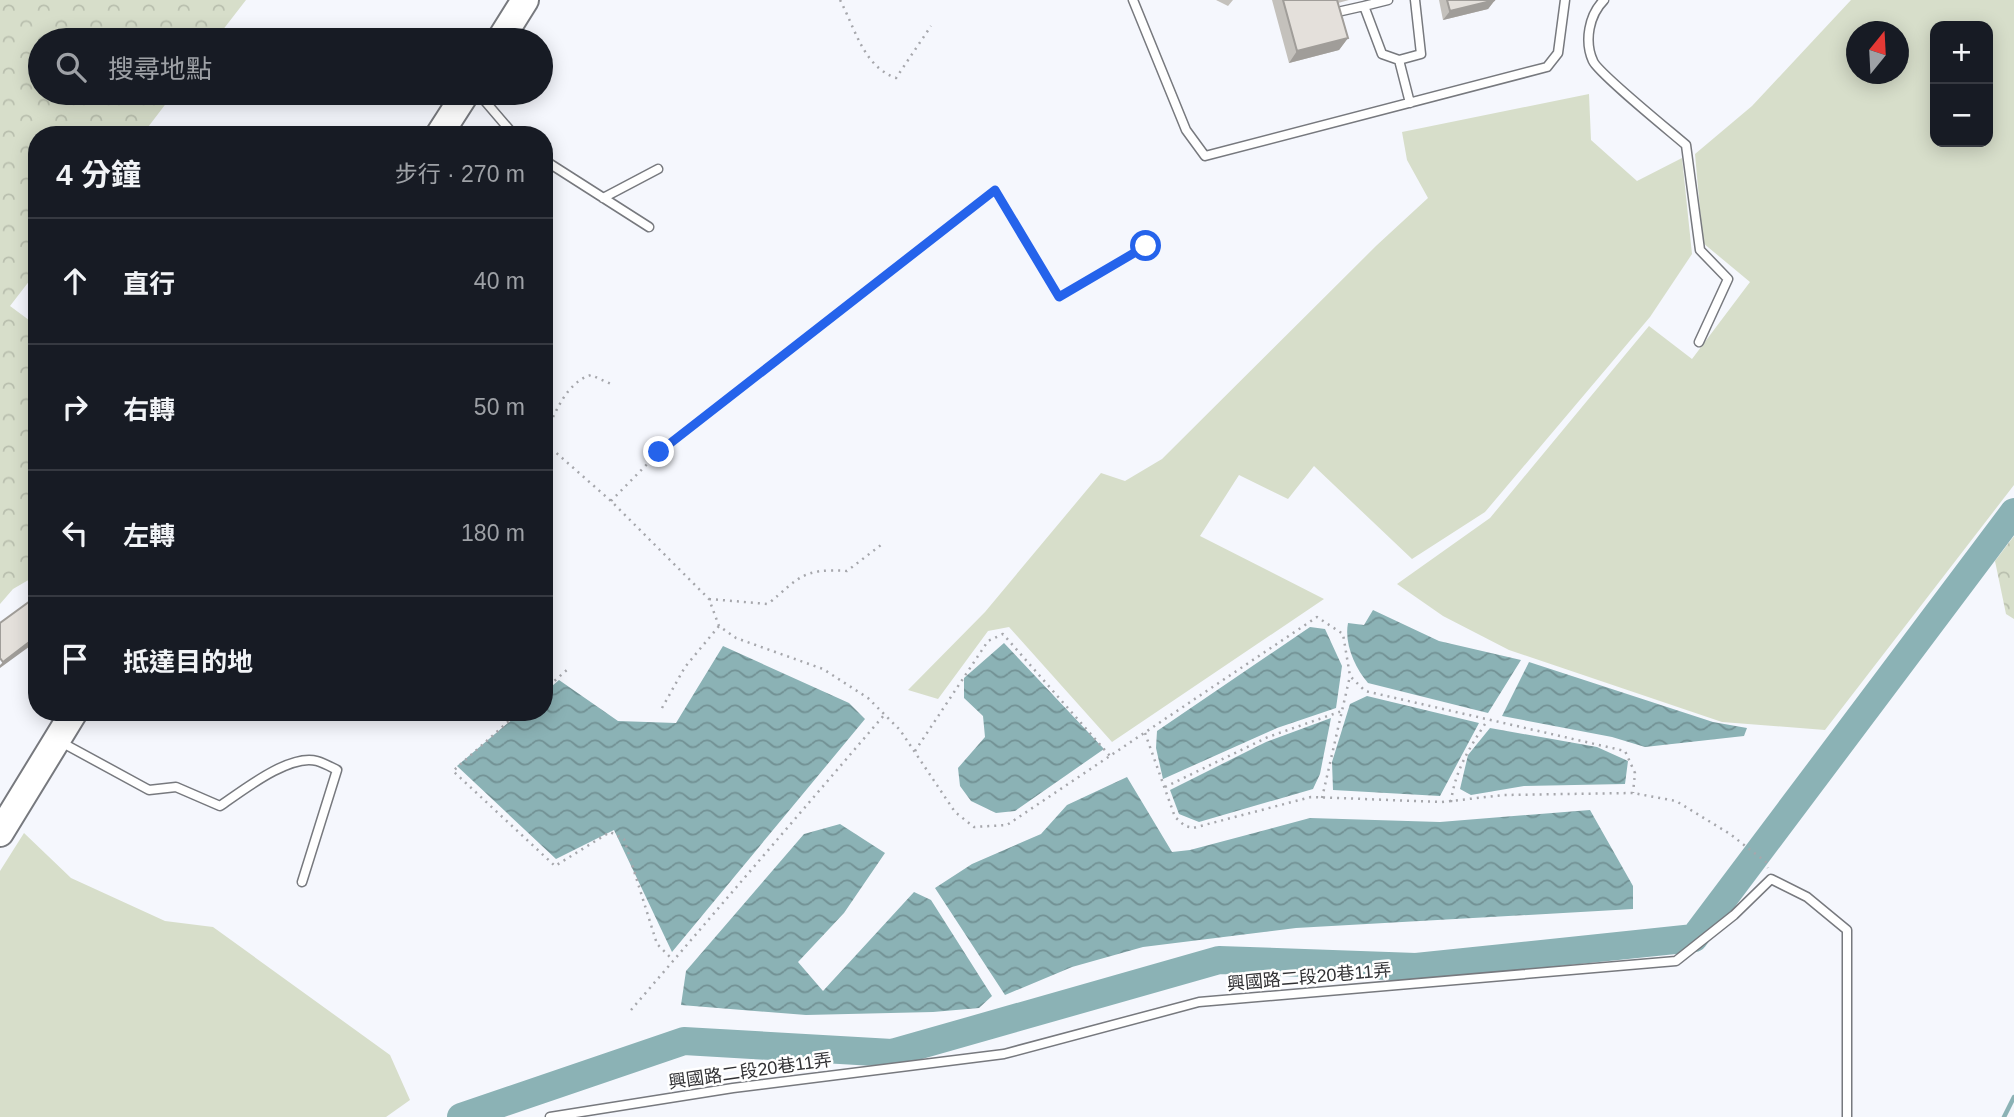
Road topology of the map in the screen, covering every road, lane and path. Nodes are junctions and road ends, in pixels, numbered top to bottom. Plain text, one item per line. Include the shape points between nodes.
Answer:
1 (507, 0) edge
2 (525, 0) edge
3 (840, 0) edge
4 (1132, 0) edge
5 (1388, 0) edge
6 (1415, 0) edge
7 (1565, 0) edge
8 (1604, 0) edge
9 (1364, 6) junction
10 (1332, 13) edge
11 (930, 26) dead end
12 (490, 28) edge
13 (507, 28) edge
14 (1399, 60) junction
15 (1410, 103) junction
16 (441, 105) edge
17 (458, 105) edge
18 (488, 105) edge
19 (428, 126) edge
20 (445, 126) edge
21 (506, 126) edge
22 (553, 166) edge
23 (658, 169) dead end
24 (603, 198) junction
25 (649, 227) dead end
26 (1146, 246) dead end
27 (1699, 342) dead end
28 (611, 384) dead end
29 (553, 418) edge
30 (553, 450) edge
31 (611, 501) junction
32 (881, 545) dead end
33 (709, 599) junction
34 (719, 626) junction
35 (568, 668) dead end
36 (1350, 676) junction
37 (553, 682) edge
38 (662, 708) dead end
39 (1342, 711) junction
40 (885, 714) junction
41 (52, 721) edge
42 (68, 721) edge
43 (509, 721) edge
44 (1487, 721) junction
45 (1145, 733) junction
46 (57, 739) junction
47 (915, 751) junction
48 (1110, 756) junction
49 (1164, 787) junction
50 (1633, 793) junction
51 (1322, 798) junction
52 (1451, 802) junction
53 (0, 806) edge
54 (0, 833) edge
55 (1766, 862) dead end
56 (302, 882) dead end
57 (673, 960) junction
58 (631, 1010) dead end
59 (550, 1117) edge
60 (1847, 1117) edge

1 - 12 main road
2 - 13 main road
3 - 11 path via 865,55 880,72 897,78
4 - 15 lane via 1186,131 1205,156
5 - 9 lane
6 - 14 lane via 1421,54
7 - 15 lane via 1559,53 1547,67
8 - 27 lane via 1594,10 1588,39 1593,63 1686,145 1700,250 1728,279
9 - 10 lane
9 - 14 lane via 1382,54
14 - 15 lane
16 - 19 main road
17 - 20 main road
18 - 21 lane
22 - 24 lane
23 - 24 lane
24 - 25 lane
26 - 31 path via 1059,297 995,190 659,452
28 - 29 path via 591,375 579,378
30 - 31 path
31 - 33 path
32 - 33 path via 847,571 816,569 768,604
33 - 34 path
34 - 38 path via 685,667
34 - 40 path via 736,638 823,668
35 - 37 path
36 - 39 path
36 - 44 path via 1366,691
36 - 45 path via 1343,634 1317,617
39 - 49 path via 1268,737
39 - 51 path
40 - 47 path
40 - 57 path
41 - 53 main road
42 - 46 main road
43 - 57 path via 453,771 555,866 610,832 624,839 657,944
44 - 50 path via 1625,751 1634,773
44 - 52 path via 1465,754
45 - 48 path
45 - 49 path
46 - 54 main road
46 - 56 lane via 149,790 176,788 220,806 258,779 302,760 316,760 337,770
47 - 48 path via 955,812 974,827 1007,825
47 - 48 path via 988,641 1003,634
49 - 51 path via 1175,817 1193,828
50 - 52 path via 1504,795
50 - 55 path via 1676,802 1702,815
51 - 52 path
57 - 58 path
59 - 60 lane, 興國路二段20巷11弄 via 733,1088 1004,1054 1199,1002 1676,961 1771,879 1807,897 1847,930

